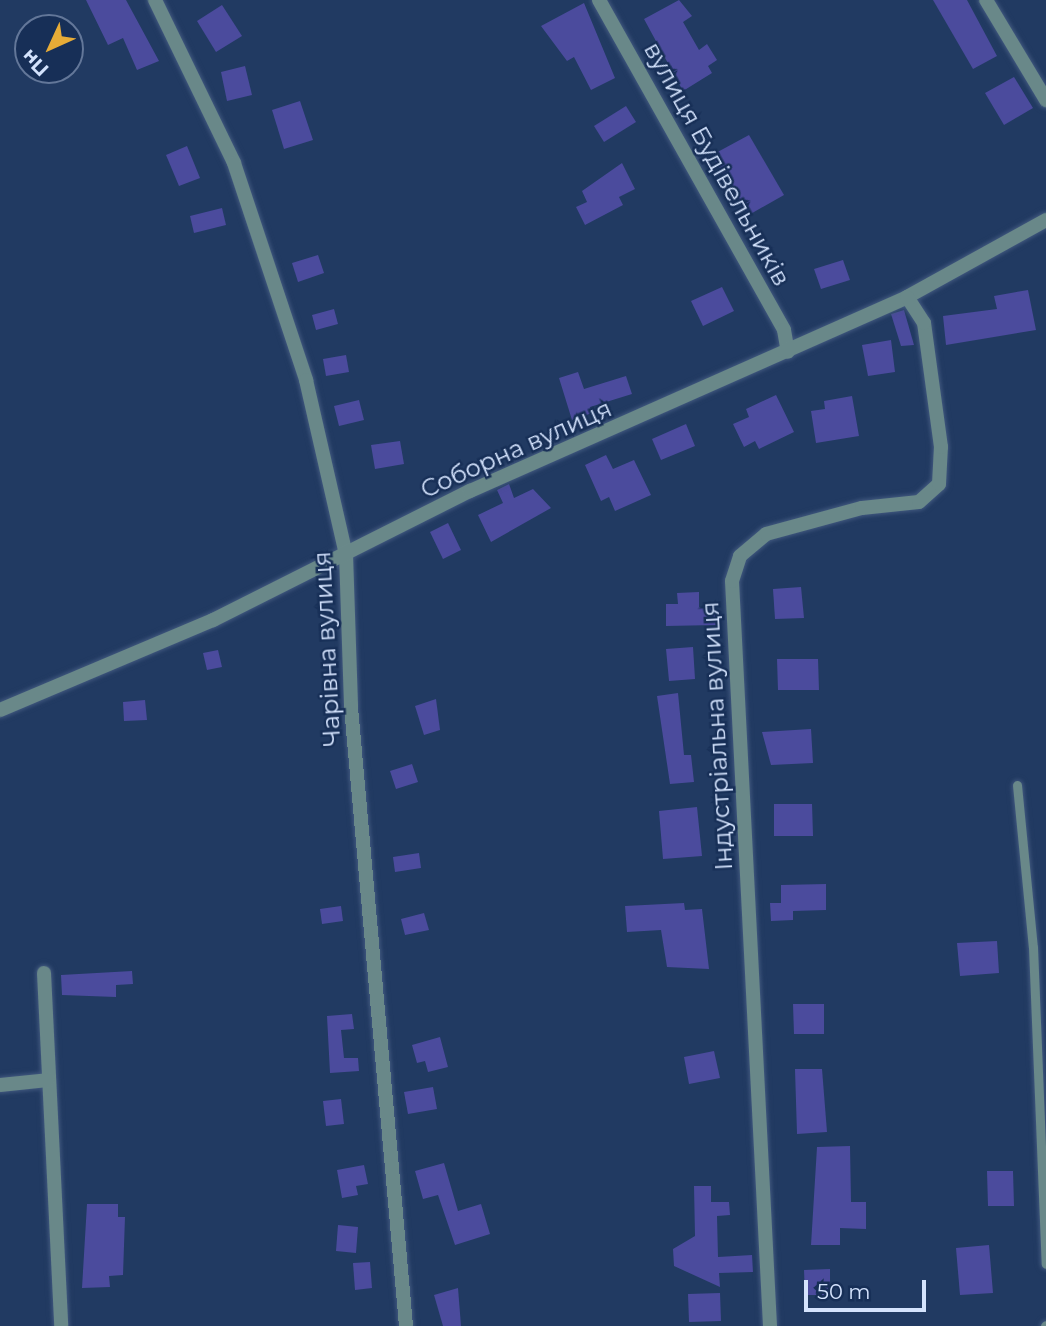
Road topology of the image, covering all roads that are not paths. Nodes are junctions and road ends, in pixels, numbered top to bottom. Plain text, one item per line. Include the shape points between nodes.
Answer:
1 (155, 0) edge
2 (599, 0) edge
3 (986, 0) edge
4 (1046, 100) edge
5 (1046, 220) edge
6 (907, 297) junction
7 (788, 352) junction
8 (346, 554) junction
9 (0, 710) edge
10 (1017, 785) dead end
11 (44, 973) dead end
12 (48, 1080) junction
13 (0, 1085) edge
14 (1046, 1264) edge
15 (61, 1326) edge
16 (406, 1326) edge
17 (770, 1326) edge

1 - 8 street, Чарівна вулиця via 234,163 306,380
2 - 7 street, вулиця Будівельників via 784,330
3 - 4 street
5 - 6 street, Соборна вулиця
6 - 7 street, Соборна вулиця
6 - 17 street, Індустріальна вулиця via 923,323 941,447 939,484 919,502 862,508 766,534 740,556 732,581
7 - 8 street, Соборна вулиця via 470,491
8 - 9 street, Соборна вулиця via 213,620
8 - 16 street, Чарівна вулиця via 351,707
10 - 14 lane via 1033,947
11 - 12 street
12 - 13 street
12 - 15 street

